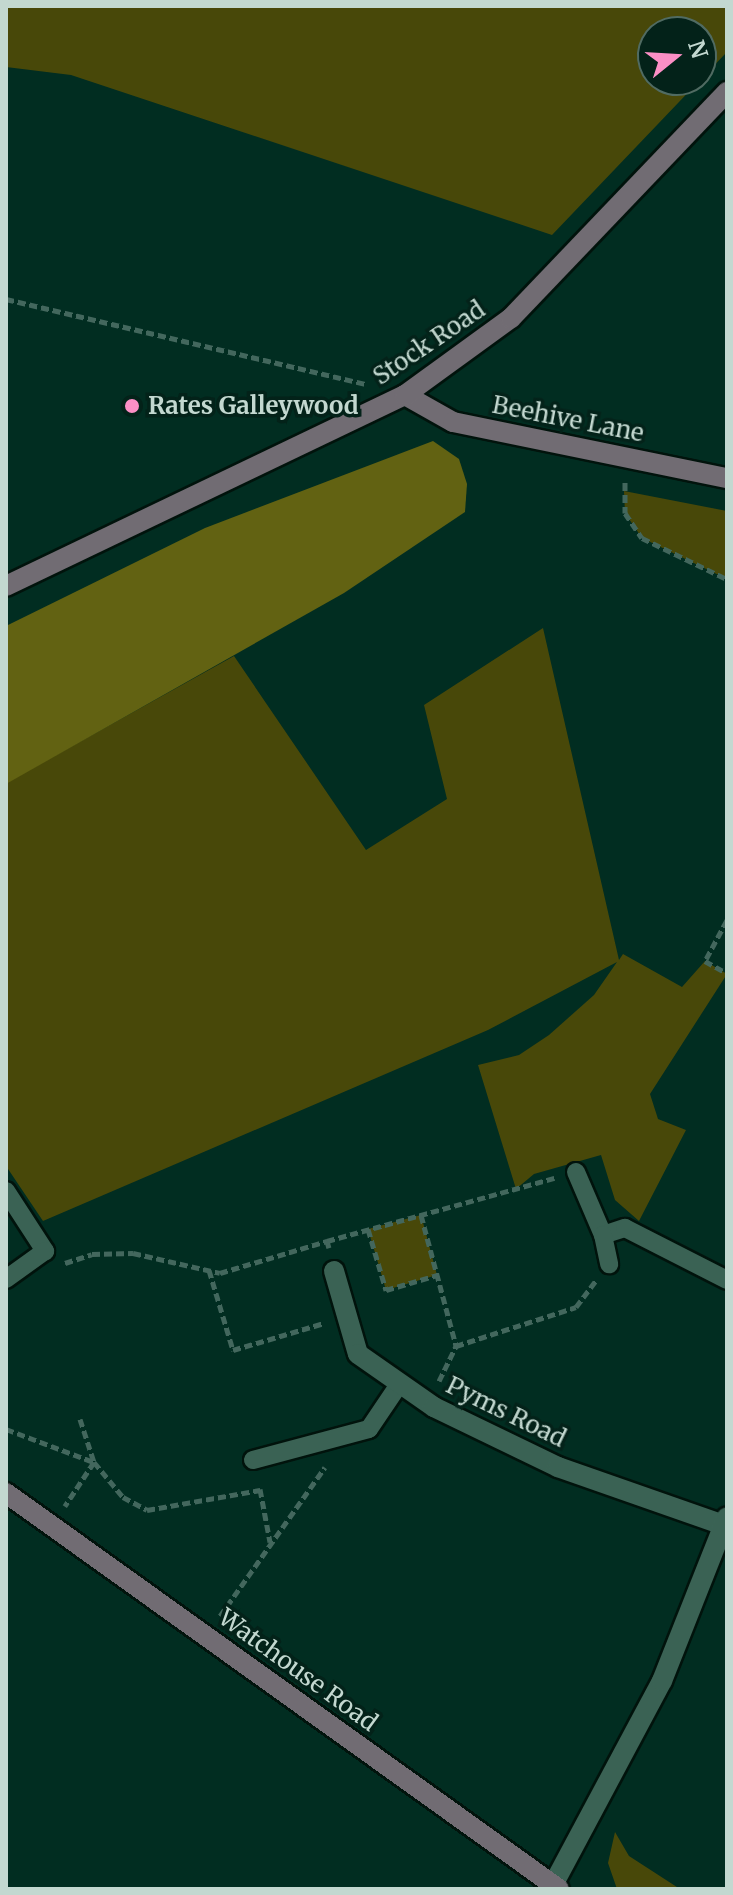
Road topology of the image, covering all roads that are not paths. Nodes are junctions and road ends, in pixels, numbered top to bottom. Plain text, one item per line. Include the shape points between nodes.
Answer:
1 (727, 92) edge
2 (405, 395) junction
3 (727, 478) edge
4 (6, 586) edge
5 (576, 1172) road end
6 (6, 1191) edge
7 (603, 1235) junction
8 (609, 1264) dead end
9 (334, 1271) road end
10 (6, 1279) edge
11 (727, 1280) edge
12 (400, 1383) junction
13 (253, 1460) road end
14 (6, 1493) edge
15 (726, 1521) edge
16 (556, 1887) edge

1 - 2 main road, Stock Road via 511,318
2 - 3 main road, Beehive Lane via 453,422
2 - 4 main road, Stock Road
5 - 7 lane
6 - 10 lane via 45,1251
7 - 8 lane
7 - 11 lane via 625,1228
9 - 12 street, Pyms Road via 358,1354
12 - 13 lane via 369,1429
12 - 15 street, Pyms Road via 428,1403 571,1472
14 - 16 main road, Watchouse Road
15 - 16 street, Pyms Road via 662,1681

